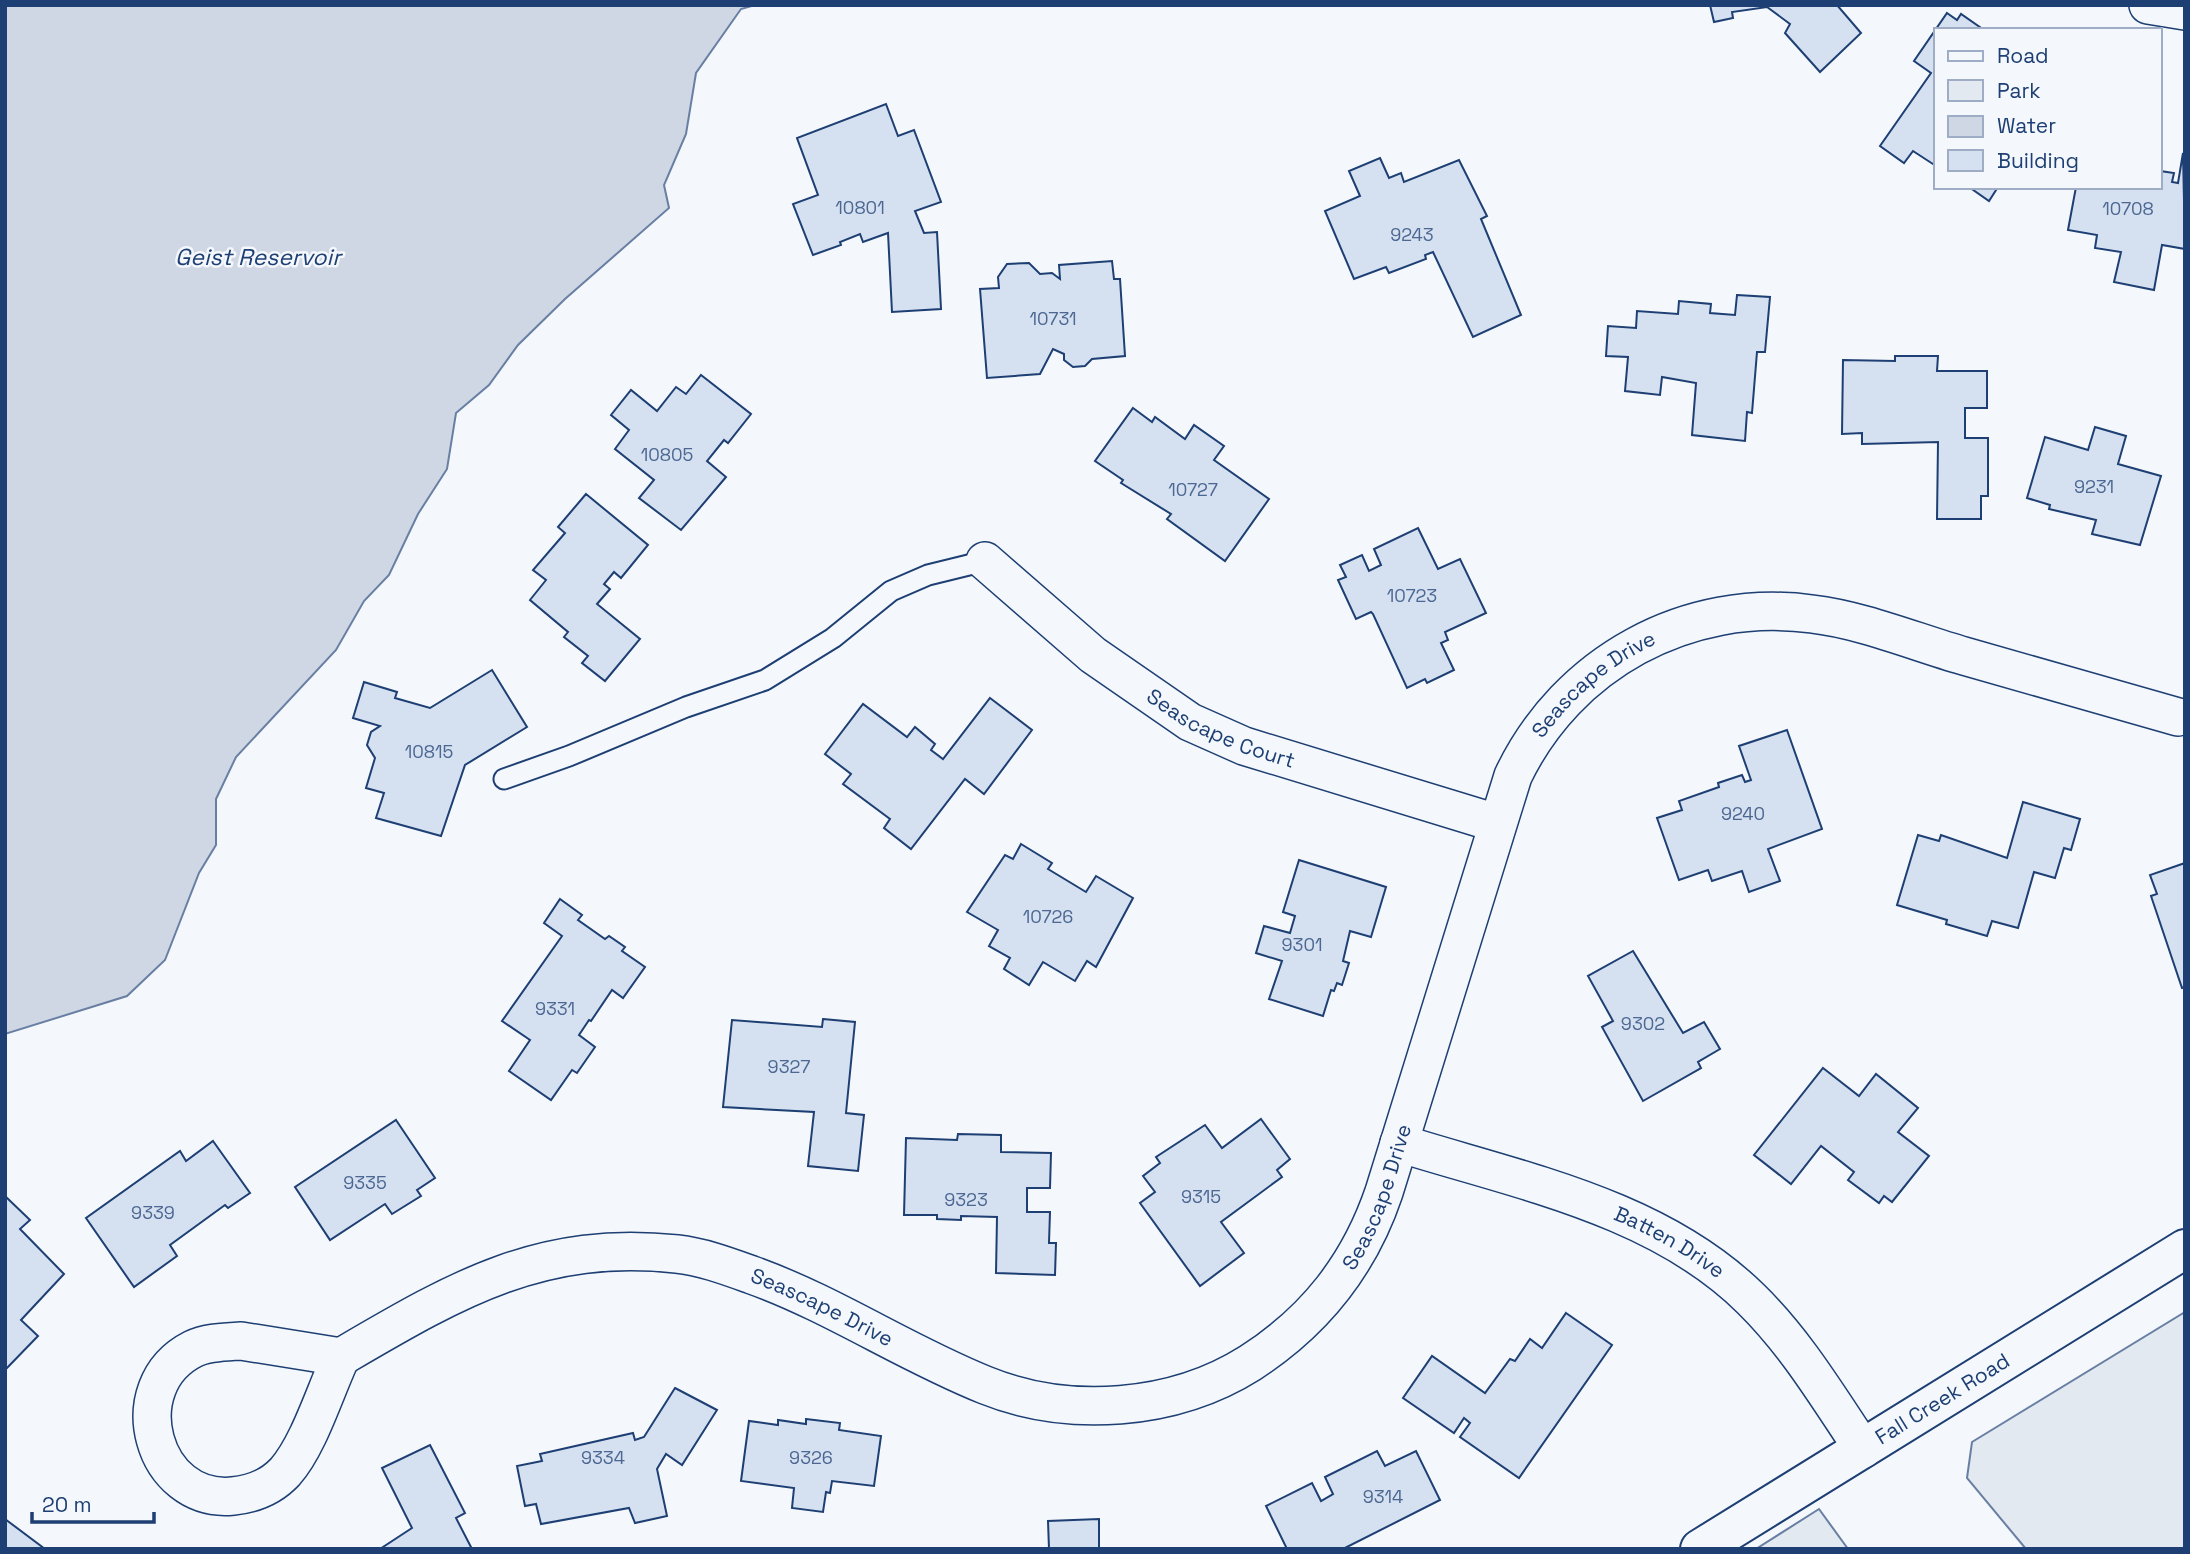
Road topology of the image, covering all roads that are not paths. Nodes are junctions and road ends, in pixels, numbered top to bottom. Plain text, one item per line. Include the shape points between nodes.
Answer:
1 (2148, 5) edge
2 (2185, 10) edge
3 (985, 561) joint
4 (2178, 717) dead end
5 (504, 779) dead end
6 (1496, 823) junction
7 (1399, 1143) junction
8 (2185, 1249) edge
9 (341, 1357) junction
10 (1863, 1449) junction
11 (1700, 1549) edge

1 - 2 street
3 - 5 lane via 928,575 891,591 833,638 765,680
3 - 6 street, Seascape Court via 1093,655 1190,722 1244,746
4 - 6 street, Seascape Drive via 1833,617 1737,612 1699,619 1628,648 1581,682 1532,740
6 - 7 street, Seascape Drive
7 - 9 street, Seascape Drive via 1362,1247 1305,1322 1275,1348 1226,1378 1154,1400 1078,1405 1022,1397 985,1385 784,1286 730,1265 636,1251 598,1252 505,1271 469,1285
7 - 10 street, Batten Drive via 1622,1214 1675,1240 1738,1286 1779,1328
8 - 10 main road, Fall Creek Road
9 - 9 street via 241,1341 194,1349 166,1373 156,1392 151,1429 160,1458 173,1475 207,1495 224,1497 262,1490 295,1458
10 - 11 main road, Fall Creek Road

